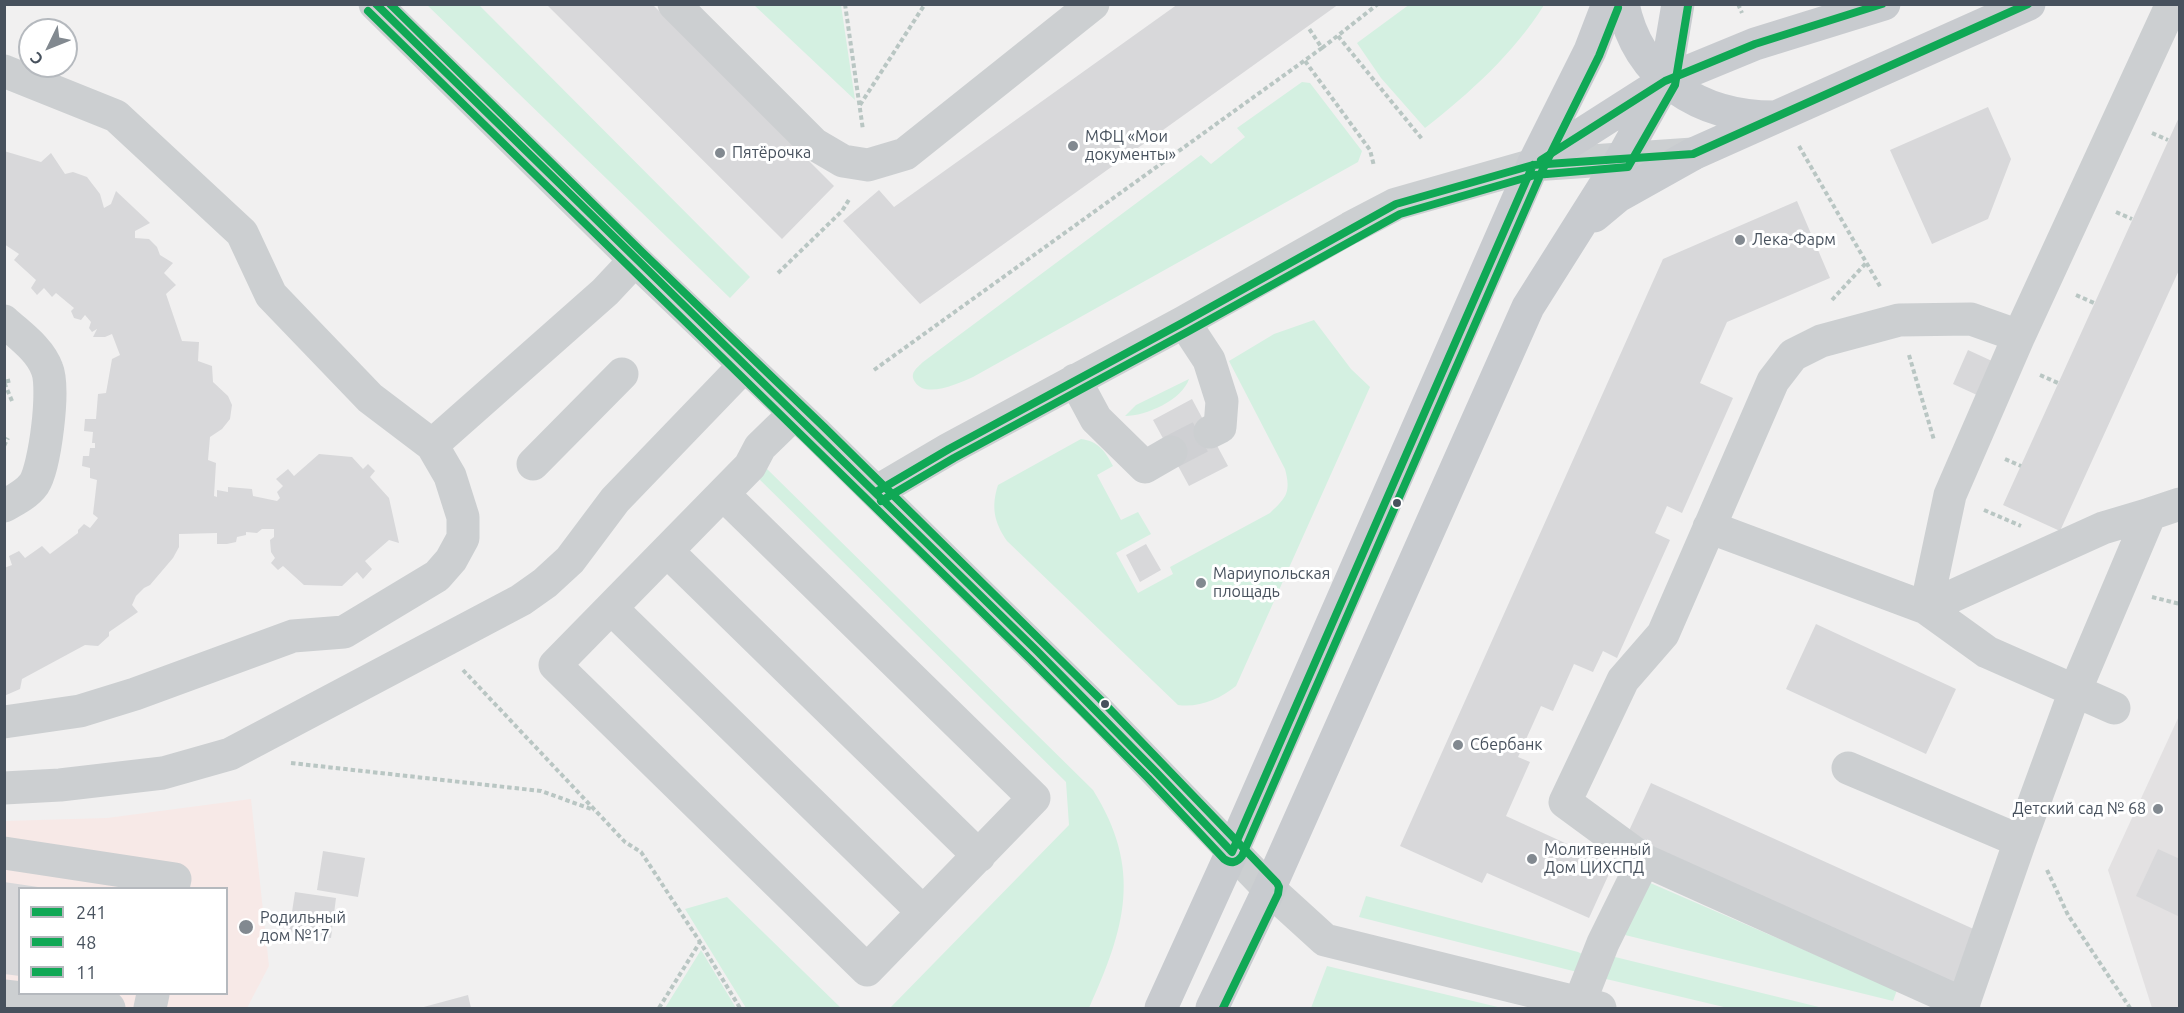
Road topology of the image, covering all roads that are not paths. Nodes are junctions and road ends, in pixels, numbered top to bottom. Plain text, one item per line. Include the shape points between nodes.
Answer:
1 (375, 4) edge
2 (674, 4) edge
3 (1093, 4) edge
4 (1608, 4) edge
5 (1623, 4) edge
6 (1678, 4) edge
7 (2029, 4) edge
8 (2172, 4) edge
9 (1872, 6) edge
10 (4, 71) edge
11 (1665, 81) junction
12 (1776, 117) junction
13 (1693, 154) junction
14 (1622, 158) junction
15 (1533, 165) junction
16 (1574, 233) junction
17 (635, 260) junction
18 (4, 321) edge
19 (1184, 322) junction
20 (2019, 336) junction
21 (745, 365) junction
22 (621, 374) dead end
23 (1075, 380) junction
24 (795, 413) junction
25 (1210, 432) tunnel mouth
26 (432, 446) junction
27 (1171, 452) tunnel mouth
28 (534, 464) dead end
29 (876, 492) junction
30 (723, 494) junction
31 (4, 506) edge
32 (2165, 509) edge
33 (1709, 527) junction
34 (667, 551) junction
35 (611, 608) junction
36 (1926, 608) junction
37 (2075, 690) junction
38 (2114, 708) dead end
39 (4, 722) edge
40 (1848, 768) dead end
41 (4, 788) edge
42 (2023, 832) junction
43 (1232, 852) junction
44 (4, 853) edge
45 (979, 856) junction
46 (1644, 860) junction
47 (173, 887) edge
48 (1269, 889) junction
49 (923, 912) junction
50 (4, 996) edge
51 (1589, 1006) edge
52 (1963, 1006) edge
53 (109, 1008) edge
54 (1161, 1008) edge
55 (1212, 1008) edge

1 - 17 street
2 - 3 street via 814,144 843,161 868,165 905,154
4 - 15 main road via 1590,51
5 - 11 main road via 1638,46
6 - 11 main road
7 - 12 main road
8 - 20 street
9 - 11 main road via 1755,44
10 - 26 street via 116,116 242,233 271,295 370,398
11 - 12 main road via 1719,110
11 - 14 main road
11 - 15 main road
12 - 13 main road
13 - 14 street
13 - 16 main road via 1618,196
14 - 15 street
14 - 16 main road
15 - 19 street via 1396,204
15 - 43 main road
16 - 48 main road via 1528,307
17 - 21 street
17 - 26 street via 605,292
18 - 31 street via 36,350 48,370 51,393 42,465 34,483 21,497
19 - 23 street
19 - 25 street via 1209,360 1222,401 1220,427
20 - 33 street via 1971,318 1899,320 1821,341 1793,356 1773,381
20 - 36 street via 1950,495
21 - 24 street
21 - 41 street via 615,500 570,560 521,600 230,754 163,773
22 - 28 street
23 - 27 street via 1096,419 1145,467
23 - 29 street
24 - 29 street
24 - 30 street via 760,447 750,466
26 - 39 street via 450,476 463,516 463,538 437,576 344,632 293,636 80,711
29 - 43 street via 1100,713
30 - 34 street
30 - 45 street via 1034,798
32 - 36 street via 2103,528
32 - 37 street
33 - 36 street
33 - 46 street via 1663,634 1623,680 1565,802
34 - 35 street
34 - 45 street
35 - 49 street
35 - 49 street via 555,665 639,748 867,970
36 - 37 street via 1986,652
37 - 38 street
37 - 42 street
40 - 42 street
42 - 52 street
43 - 48 street
43 - 54 main road
44 - 47 street via 175,879
45 - 49 street
46 - 51 street via 1603,943
46 - 52 street
48 - 51 street via 1325,940
48 - 55 main road
50 - 53 street

